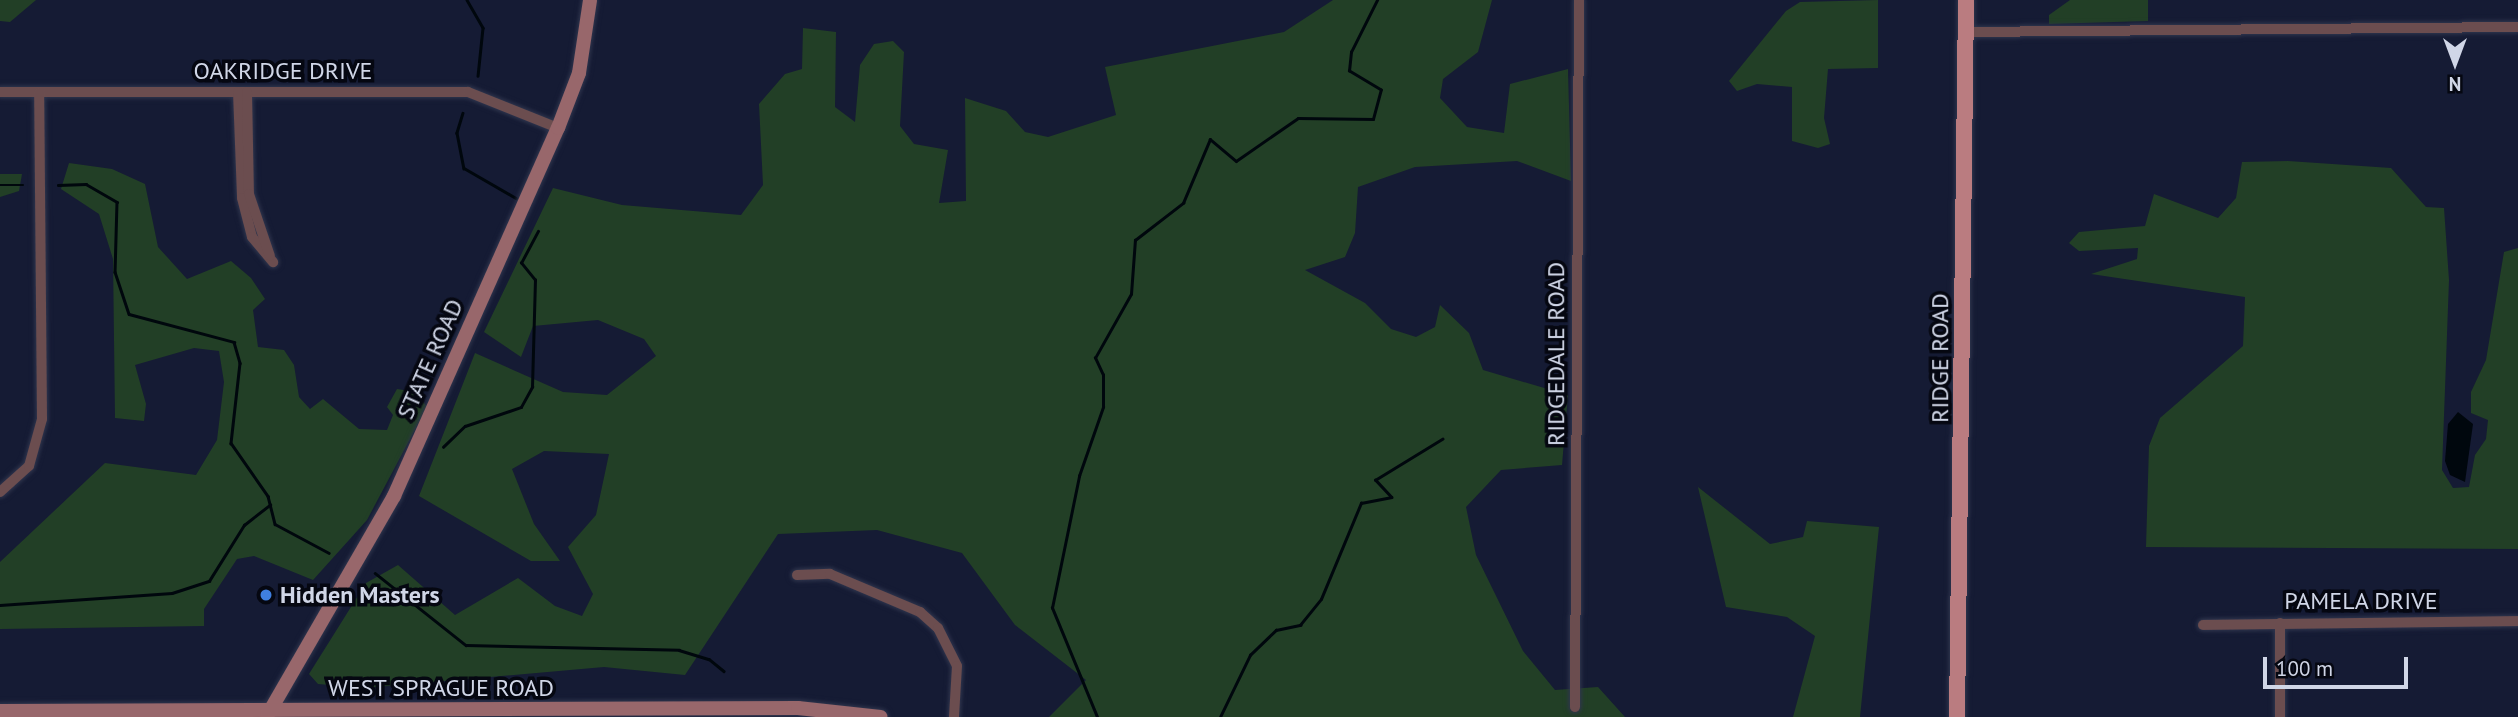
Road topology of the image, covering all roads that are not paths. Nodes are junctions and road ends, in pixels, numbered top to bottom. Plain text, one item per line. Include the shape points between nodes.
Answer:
1 (590, 0) edge
2 (1579, 0) edge
3 (1966, 0) edge
4 (2518, 27) edge
5 (1966, 33) junction
6 (0, 92) edge
7 (39, 92) junction
8 (243, 92) junction
9 (558, 128) junction
10 (0, 492) edge
11 (797, 575) dead end
12 (2518, 621) edge
13 (2280, 623) junction
14 (2203, 625) dead end
15 (1575, 708) dead end
16 (0, 711) edge
17 (694, 713) edge
18 (268, 714) edge
19 (881, 717) edge
20 (954, 717) edge
21 (1957, 717) edge
22 (2280, 717) edge

1 - 9 street, STATE ROAD via 579,73
2 - 15 street, RIDGEDALE ROAD
3 - 5 main road, RIDGE ROAD
4 - 5 street
5 - 21 main road, RIDGE ROAD
6 - 7 street, OAKRIDGE DRIVE
7 - 8 street, OAKRIDGE DRIVE
7 - 10 street via 42,419 29,466
8 - 8 street via 242,198 252,237 273,262 248,194
8 - 9 street, OAKRIDGE DRIVE via 468,92
9 - 18 street, STATE ROAD via 394,496
11 - 20 street via 830,574 920,612 938,628 957,666
12 - 13 street, PAMELA DRIVE
13 - 14 street, PAMELA DRIVE
13 - 22 street
16 - 18 street, WEST SPRAGUE ROAD
17 - 18 street, WEST SPRAGUE ROAD
17 - 19 street, WEST SPRAGUE ROAD via 798,708

